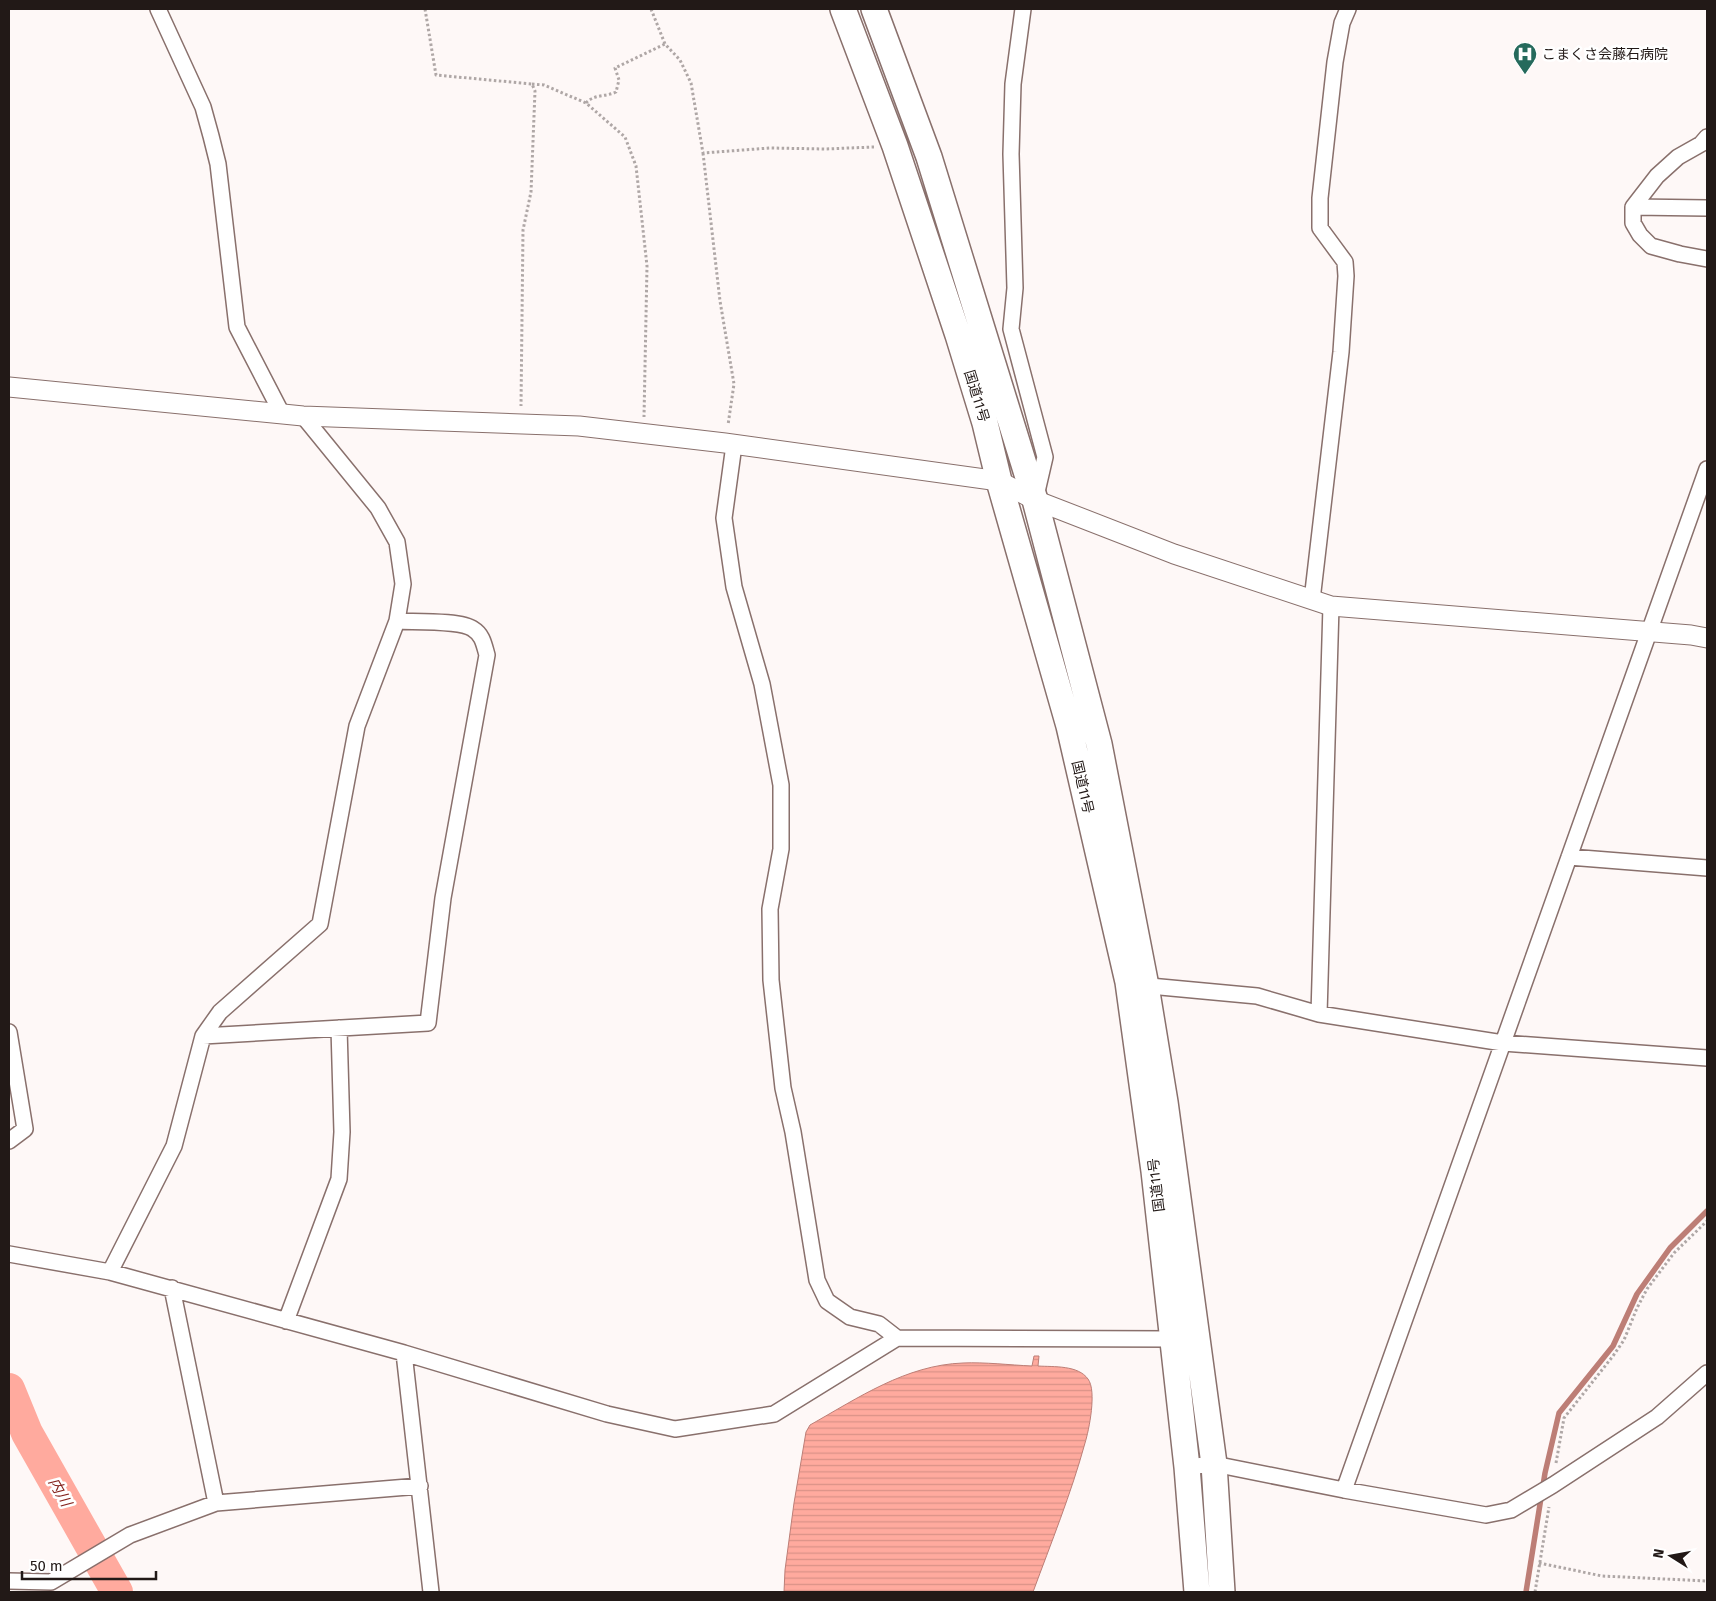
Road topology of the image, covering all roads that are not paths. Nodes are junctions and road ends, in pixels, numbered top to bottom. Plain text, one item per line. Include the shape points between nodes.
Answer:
1 (158, 9) edge
2 (843, 9) edge
3 (874, 9) edge
4 (1023, 9) edge
5 (1348, 9) edge
6 (1707, 137) edge
7 (1633, 207) junction
8 (1707, 208) edge
9 (1707, 259) edge
10 (9, 387) edge
11 (282, 414) junction
12 (303, 416) junction
13 (729, 444) junction
14 (1707, 469) edge
15 (999, 481) junction
16 (1036, 500) junction
17 (1312, 600) junction
18 (1330, 606) junction
19 (397, 621) junction
20 (1648, 632) junction
21 (1707, 638) edge
22 (1568, 857) junction
23 (1707, 868) edge
24 (1137, 984) junction
25 (1319, 1014) junction
26 (339, 1028) junction
27 (9, 1032) edge
28 (203, 1036) junction
29 (1503, 1043) junction
30 (1707, 1058) edge
31 (9, 1142) edge
32 (9, 1254) edge
33 (110, 1272) junction
34 (172, 1288) junction
35 (286, 1320) junction
36 (897, 1338) junction
37 (1173, 1338) junction
38 (404, 1353) junction
39 (1707, 1373) edge
40 (1214, 1464) junction
41 (1187, 1468) junction
42 (420, 1486) junction
43 (1344, 1490) junction
44 (216, 1503) junction
45 (9, 1581) edge
46 (51, 1587) edge
47 (431, 1592) edge
48 (1196, 1592) edge
49 (1222, 1592) edge

1 - 11 street via 204,107 218,164 237,327
2 - 15 highway, 国道11号 via 895,146 958,335
3 - 16 highway, 国道11号 via 929,157
4 - 16 street via 1013,84 1011,154 1015,288 1011,329 1045,457
5 - 17 street via 1335,62 1320,198 1320,228 1345,262 1346,276 1340,361
6 - 7 street via 1657,176
7 - 8 street
7 - 9 street via 1633,223 1651,246
10 - 11 street
11 - 12 street
12 - 13 street via 579,426
12 - 19 street via 378,508 397,542 403,584
13 - 15 street
13 - 36 street via 724,518 734,587 762,684 780,785 781,849 770,909 771,980 783,1088 794,1132 817,1280 827,1302 850,1316 879,1324
14 - 20 street
15 - 16 street
15 - 24 highway, 国道11号 via 1069,726
16 - 17 street via 1174,554
16 - 24 highway, 国道11号 via 1099,744
17 - 18 street
18 - 20 street
18 - 25 street
19 - 26 street via 458,624 473,628 483,639 487,655 444,898 428,1022
19 - 28 street via 357,726 320,924 220,1012
20 - 21 street
20 - 22 street
22 - 23 street
22 - 29 street
24 - 25 street via 1257,996
24 - 37 highway, 国道11号
24 - 40 highway, 国道11号 via 1165,1102
25 - 29 street
26 - 28 street
26 - 35 street via 342,1132 339,1179
27 - 31 street via 25,1129
28 - 33 street via 174,1146
29 - 30 street
29 - 43 street
32 - 33 street
33 - 34 street
34 - 35 street
34 - 44 street
35 - 38 street
36 - 37 street
36 - 38 street via 774,1414 675,1429 607,1414
37 - 41 highway, 国道11号
38 - 42 street
39 - 43 street via 1657,1417 1510,1510 1486,1515
40 - 41 street
40 - 43 street
40 - 49 highway, 国道11号
41 - 48 highway, 国道11号
42 - 44 street
42 - 47 street
44 - 46 street via 130,1535 71,1570
45 - 46 street

